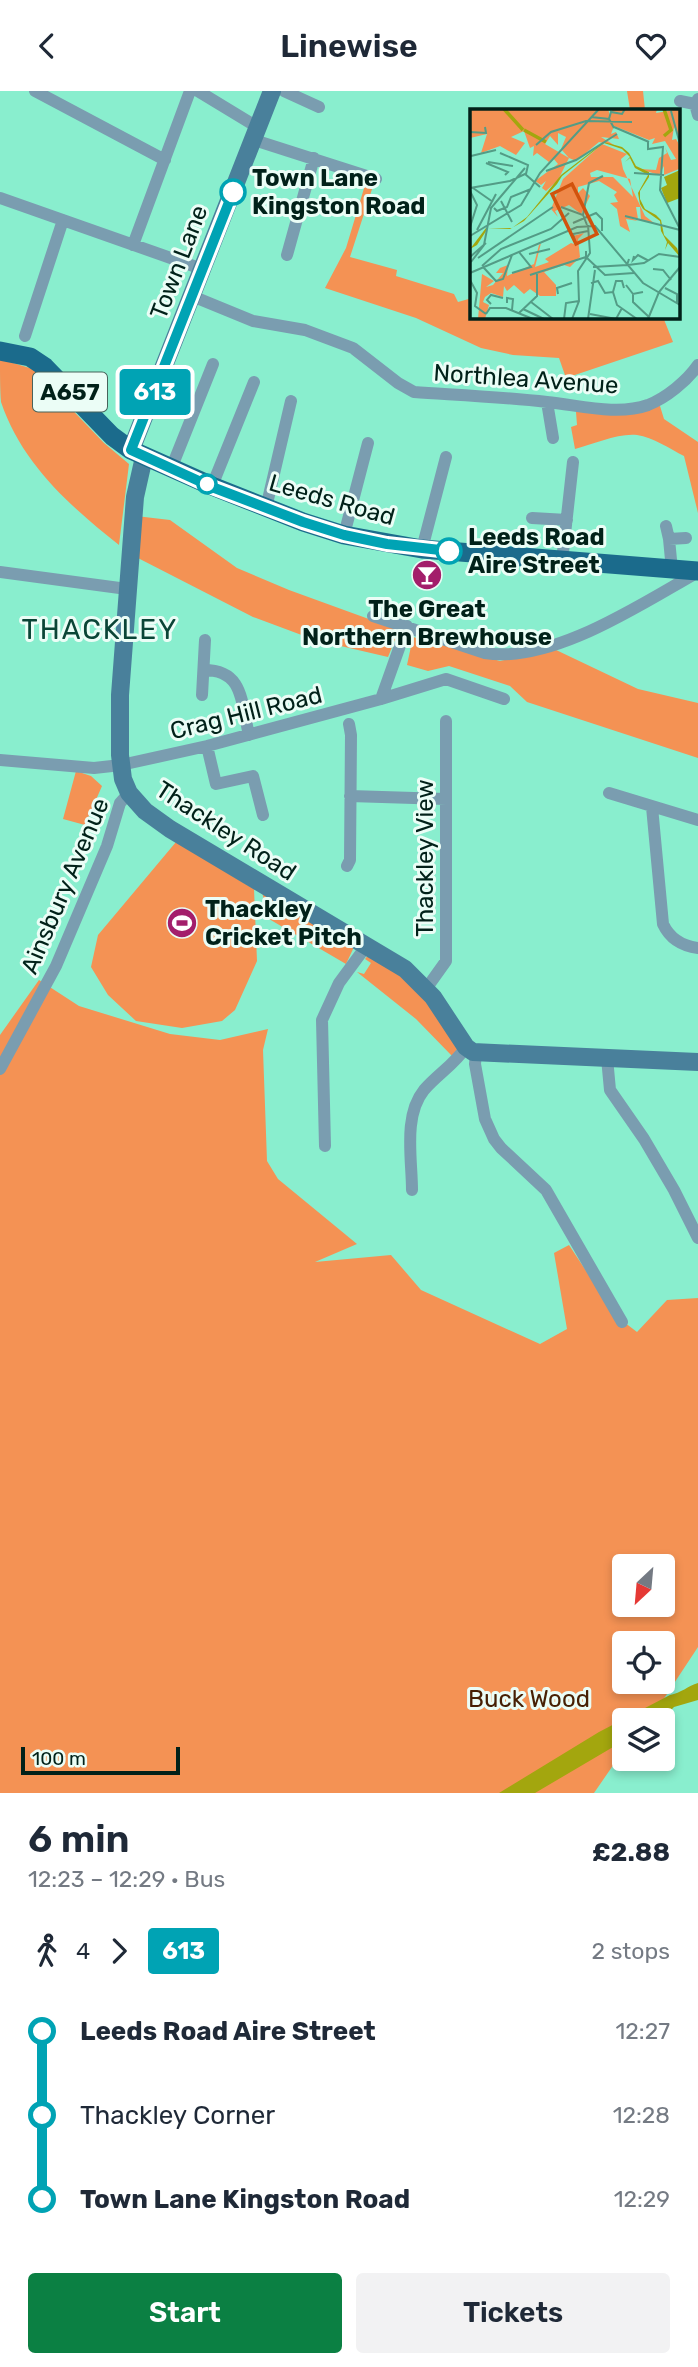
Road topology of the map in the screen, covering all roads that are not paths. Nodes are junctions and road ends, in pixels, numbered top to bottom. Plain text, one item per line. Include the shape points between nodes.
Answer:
1 (35, 91) edge
2 (190, 91) edge
3 (198, 91) edge
4 (272, 91) edge
5 (284, 91) edge
6 (680, 101) dead end
7 (697, 106) edge
8 (319, 107) dead end
9 (257, 134) junction
10 (314, 158) junction
11 (165, 160) junction
12 (376, 179) dead end
13 (0, 198) edge
14 (63, 220) junction
15 (133, 245) junction
16 (287, 255) dead end
17 (202, 269) junction
18 (192, 296) junction
19 (25, 336) dead end
20 (0, 351) edge
21 (213, 364) dead end
22 (696, 372) edge
23 (254, 381) dead end
24 (291, 401) dead end
25 (547, 402) junction
26 (554, 438) dead end
27 (368, 443) dead end
28 (137, 453) junction
29 (446, 457) dead end
30 (573, 461) dead end
31 (171, 469) junction
32 (212, 487) junction
33 (266, 508) junction
34 (532, 517) dead end
35 (567, 520) junction
36 (344, 535) junction
37 (686, 538) dead end
38 (422, 549) junction
39 (562, 561) junction
40 (672, 570) junction
41 (698, 571) edge
42 (0, 572) edge
43 (127, 589) junction
44 (373, 616) dead end
45 (406, 630) junction
46 (205, 640) dead end
47 (204, 670) junction
48 (202, 695) dead end
49 (381, 699) junction
50 (504, 699) dead end
51 (446, 721) dead end
52 (349, 724) dead end
53 (249, 735) junction
54 (207, 746) junction
55 (0, 760) edge
56 (121, 765) junction
57 (129, 793) junction
58 (609, 793) dead end
59 (350, 796) junction
60 (446, 799) junction
61 (652, 807) junction
62 (263, 815) dead end
63 (698, 820) edge
64 (347, 866) dead end
65 (367, 945) junction
66 (698, 948) edge
67 (426, 989) junction
68 (471, 1050) junction
69 (607, 1058) junction
70 (698, 1062) edge
71 (0, 1069) edge
72 (325, 1146) dead end
73 (412, 1190) dead end
74 (698, 1238) edge
75 (622, 1322) dead end

1 - 11 street
2 - 11 street
3 - 9 street
4 - 9 street, Town Lane
5 - 8 street
6 - 7 street
9 - 10 street
9 - 17 street, Town Lane
10 - 12 street
10 - 16 street
11 - 15 street
13 - 14 street
14 - 15 street
14 - 19 street
15 - 17 street
17 - 18 street, Town Lane
18 - 25 street, Northlea Avenue via 253,321 305,330 353,348 414,392
18 - 28 street, Town Lane
20 - 28 main road, Leeds Road / A657 via 30,357 45,366 112,436
21 - 31 street
22 - 25 street, Northlea Avenue via 648,405 602,409
23 - 32 street
24 - 33 street
25 - 26 street
27 - 36 street
28 - 31 main road, Leeds Road / A657
28 - 43 street, Thackley Road
29 - 38 street
30 - 35 street
31 - 32 main road, Leeds Road / A657
32 - 33 main road, Leeds Road / A657
33 - 36 main road, Leeds Road / A657
34 - 35 street
35 - 39 street
36 - 38 main road, Leeds Road / A657
37 - 40 street via 668,532
38 - 39 main road, Leeds Road / A657
39 - 40 main road, Leeds Road / A657
40 - 41 main road, Leeds Road / A657
41 - 45 street via 575,638 501,656
42 - 43 street
43 - 56 street, Thackley Road
44 - 45 street
45 - 49 street
46 - 47 street
47 - 48 street
47 - 53 street via 223,671 233,678
49 - 50 street, Crag Hill Road via 446,679
49 - 53 street, Crag Hill Road
51 - 60 street, Thackley View
52 - 59 street
53 - 54 street, Crag Hill Road
54 - 56 street, Crag Hill Road
54 - 62 street via 216,784 253,776
55 - 56 street, Crag Hill Road via 94,768
56 - 57 street, Thackley Road
57 - 65 street, Thackley Road via 170,829
57 - 71 street, Ainsbury Avenue via 120,803 107,846 56,966
58 - 61 street
59 - 60 street
59 - 64 street
60 - 67 street, Thackley View via 446,961
61 - 63 street
61 - 66 street via 663,924 677,941
65 - 67 street, Thackley Road
65 - 72 street via 339,983 322,1020
67 - 68 street, Thackley Road
68 - 69 street
68 - 73 street via 423,1092 413,1111
68 - 75 street, Thackley Road via 489,1129 501,1148 546,1190
69 - 70 street
69 - 74 street via 610,1090 668,1180

